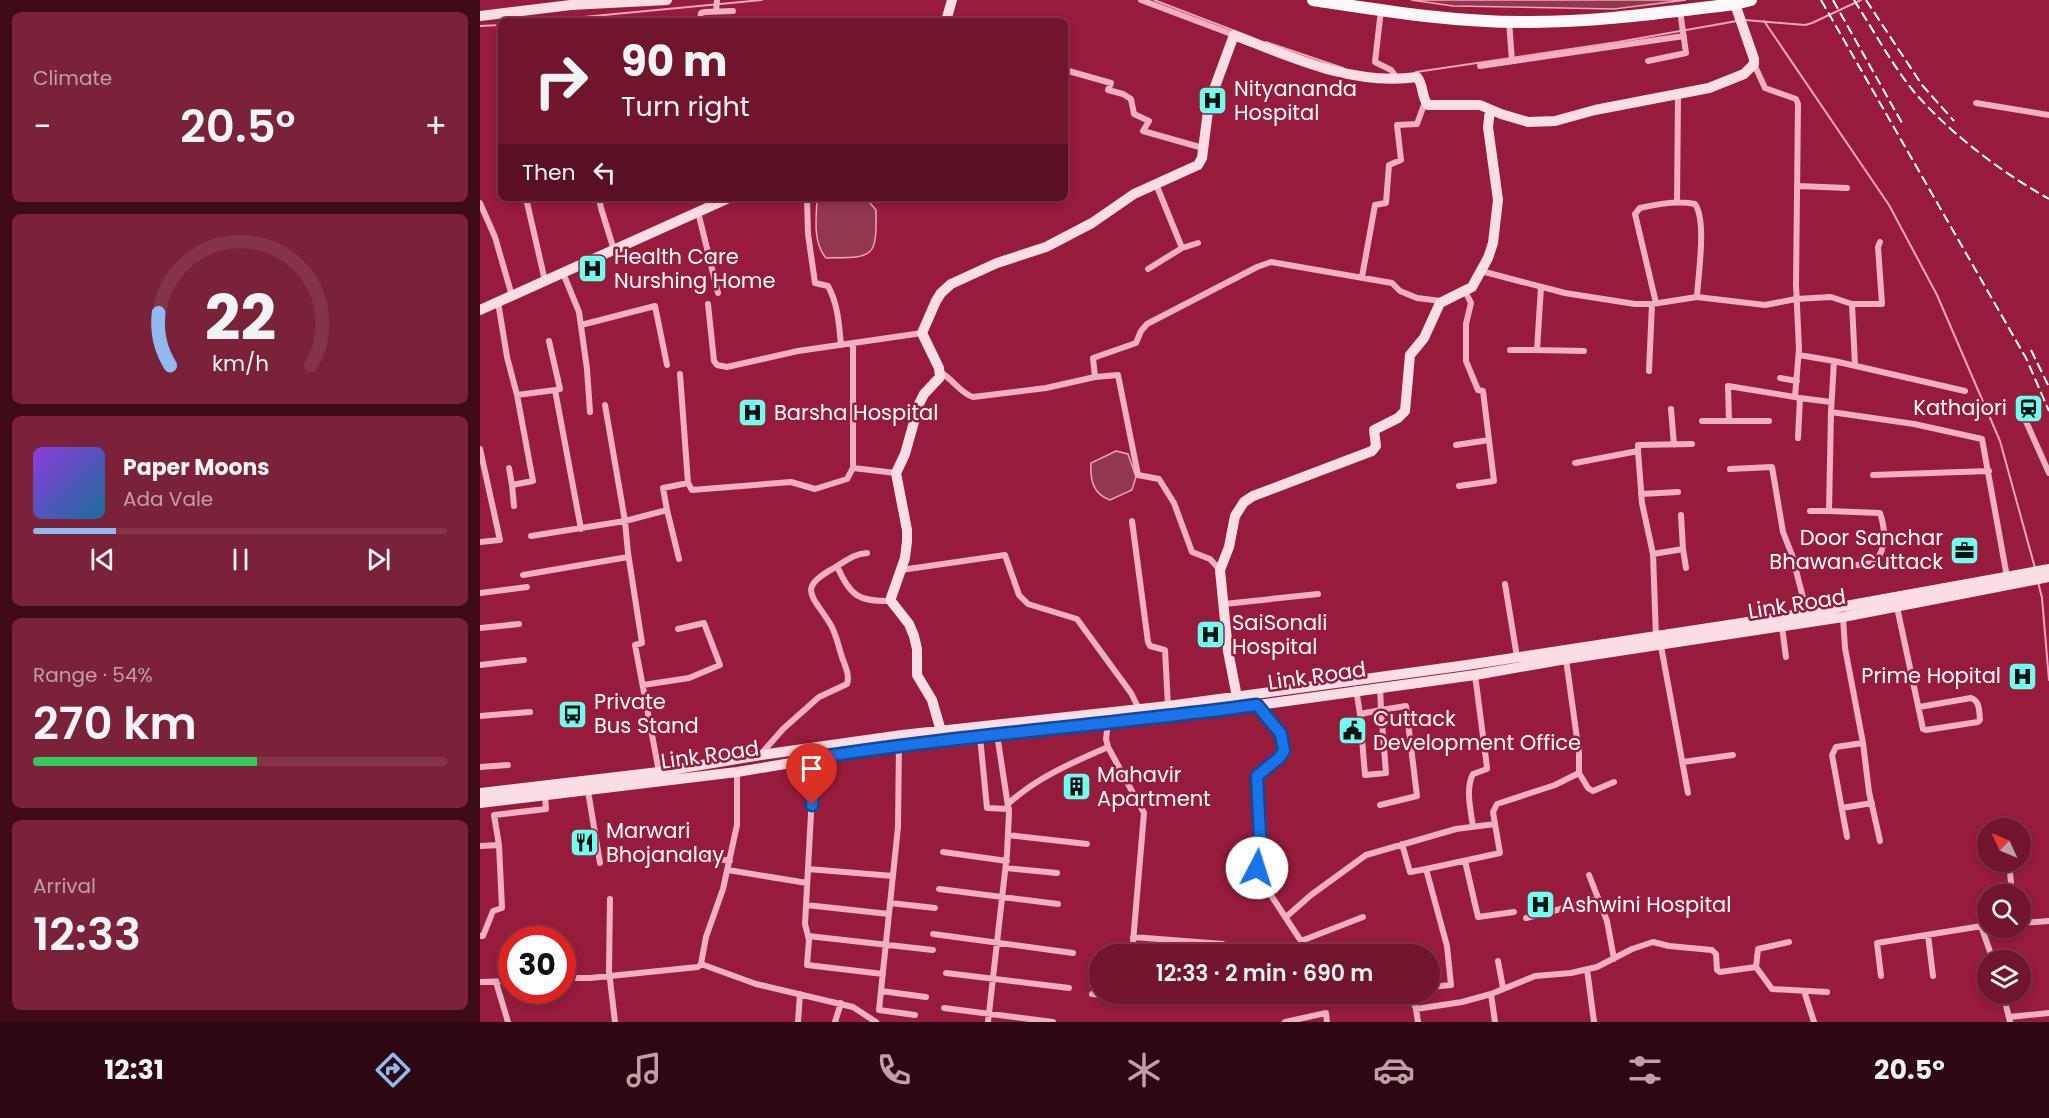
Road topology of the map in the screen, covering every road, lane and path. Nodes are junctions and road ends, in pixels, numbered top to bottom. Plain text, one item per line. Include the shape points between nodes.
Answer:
1 (667, 0) edge
2 (717, 0) edge
3 (952, 0) edge
4 (1142, 0) edge
5 (1313, 0) edge
6 (1751, 0) edge
7 (638, 1) edge
8 (571, 3) edge
9 (1381, 10) junction
10 (1680, 10) junction
11 (716, 11) junction
12 (733, 11) dead end
13 (1739, 14) junction
14 (480, 16) edge
15 (700, 18) edge
16 (947, 18) edge
17 (1509, 21) junction
18 (1234, 35) junction
19 (1683, 35) junction
20 (1512, 61) junction
21 (1648, 61) dead end
22 (1754, 64) junction
23 (1480, 66) dead end
24 (1068, 71) edge
25 (1398, 79) junction
26 (1678, 96) junction
27 (1425, 102) junction
28 (1976, 103) dead end
29 (1490, 111) junction
30 (2049, 115) edge
31 (1203, 148) junction
32 (1156, 184) junction
33 (1798, 186) junction
34 (1847, 188) dead end
35 (527, 201) edge
36 (600, 201) edge
37 (722, 201) edge
38 (807, 201) edge
39 (1677, 202) junction
40 (480, 203) edge
41 (698, 212) junction
42 (1880, 242) dead end
43 (1198, 243) dead end
44 (1182, 248) junction
45 (614, 250) junction
46 (1149, 269) dead end
47 (1481, 272) junction
48 (563, 273) junction
49 (1362, 277) junction
50 (546, 281) junction
51 (1541, 287) junction
52 (1466, 291) junction
53 (718, 293) dead end
54 (512, 296) junction
55 (1697, 297) junction
56 (1796, 299) junction
57 (1441, 301) junction
58 (498, 302) junction
59 (1654, 303) junction
60 (708, 304) dead end
61 (1852, 304) junction
62 (480, 310) edge
63 (581, 325) junction
64 (922, 333) junction
65 (549, 341) dead end
66 (853, 344) junction
67 (841, 345) junction
68 (1510, 350) dead end
69 (1537, 350) junction
70 (1584, 351) dead end
71 (1799, 355) junction
72 (1834, 361) junction
73 (1855, 365) junction
74 (667, 366) dead end
75 (1648, 371) dead end
76 (940, 372) junction
77 (680, 374) dead end
78 (1095, 377) junction
79 (1780, 378) dead end
80 (1797, 381) junction
81 (555, 390) junction
82 (1965, 391) dead end
83 (517, 395) junction
84 (1798, 398) junction
85 (1831, 402) junction
86 (605, 405) dead end
87 (2020, 408) dead end
88 (1671, 409) dead end
89 (590, 412) dead end
90 (1831, 412) junction
91 (1702, 421) dead end
92 (1729, 421) junction
93 (1769, 421) dead end
94 (1798, 438) dead end
95 (1489, 440) junction
96 (1692, 444) dead end
97 (1456, 445) dead end
98 (1674, 445) junction
99 (480, 449) edge
100 (1638, 451) junction
101 (1575, 463) dead end
102 (509, 468) dead end
103 (852, 468) junction
104 (1730, 469) dead end
105 (1989, 471) junction
106 (896, 472) junction
107 (2049, 473) edge
108 (1873, 475) dead end
109 (688, 483) junction
110 (512, 485) junction
111 (1459, 486) dead end
112 (1678, 492) dead end
113 (1641, 494) junction
114 (514, 506) dead end
115 (667, 510) junction
116 (1810, 511) dead end
117 (1829, 511) junction
118 (1681, 515) dead end
119 (625, 521) junction
120 (1132, 521) dead end
121 (580, 529) junction
122 (531, 536) dead end
123 (480, 542) edge
124 (1683, 549) junction
125 (867, 553) dead end
126 (1653, 554) junction
127 (628, 557) junction
128 (679, 559) dead end
129 (1857, 565) dead end
130 (837, 566) junction
131 (1686, 568) dead end
132 (901, 570) junction
133 (1220, 570) junction
134 (2046, 574) edge
135 (523, 575) dead end
136 (2007, 577) junction
137 (2024, 578) junction
138 (1505, 584) dead end
139 (527, 587) dead end
140 (480, 593) edge
141 (1318, 594) dead end
142 (891, 601) junction
143 (1224, 604) junction
144 (1898, 607) junction
145 (1807, 613) junction
146 (1843, 617) junction
147 (519, 624) dead end
148 (1782, 627) junction
149 (480, 628) edge
150 (678, 629) dead end
151 (1658, 641) junction
152 (1517, 657) junction
153 (1786, 657) dead end
154 (1566, 659) junction
155 (524, 660) dead end
156 (480, 665) edge
157 (1475, 675) junction
158 (643, 685) junction
159 (1355, 685) junction
160 (1380, 687) junction
161 (1237, 697) junction
162 (1257, 705) junction
163 (1168, 706) junction
164 (1919, 707) junction
165 (1139, 709) junction
166 (1381, 710) junction
167 (530, 712) dead end
168 (1360, 714) junction
169 (480, 716) edge
170 (1114, 719) junction
171 (941, 731) junction
172 (997, 734) junction
173 (980, 737) junction
174 (1863, 743) junction
175 (899, 745) junction
176 (1108, 747) junction
177 (761, 754) junction
178 (1733, 755) dead end
179 (814, 758) junction
180 (1683, 762) junction
181 (508, 765) dead end
182 (480, 767) edge
183 (659, 772) junction
184 (736, 772) junction
185 (1579, 773) junction
186 (1614, 782) dead end
187 (588, 791) junction
188 (1688, 792) dead end
189 (480, 794) edge
190 (545, 795) junction
191 (480, 803) edge
192 (1872, 803) junction
193 (1008, 806) junction
194 (1380, 806) dead end
195 (1842, 808) junction
196 (1495, 824) junction
197 (1473, 827) junction
198 (1008, 835) junction
199 (1847, 837) dead end
200 (1880, 841) dead end
201 (1087, 844) dead end
202 (1402, 844) junction
203 (498, 845) junction
204 (480, 846) edge
205 (942, 852) dead end
206 (698, 855) dead end
207 (730, 861) junction
208 (1465, 861) junction
209 (600, 864) dead end
210 (1006, 864) junction
211 (808, 869) junction
212 (1426, 869) junction
213 (728, 870) junction
214 (1057, 873) dead end
215 (1589, 875) dead end
216 (893, 876) junction
217 (807, 883) junction
218 (939, 889) dead end
219 (1002, 897) junction
220 (610, 899) dead end
221 (1599, 899) junction
222 (890, 903) junction
223 (1058, 904) dead end
224 (806, 905) junction
225 (935, 908) dead end
226 (1514, 912) dead end
227 (889, 914) junction
228 (1286, 917) junction
229 (1363, 917) dead end
230 (1526, 918) dead end
231 (2049, 921) edge
232 (2031, 922) edge
233 (1977, 927) edge
234 (933, 934) dead end
235 (1928, 935) junction
236 (480, 936) edge
237 (807, 936) junction
238 (1133, 937) junction
239 (1301, 941) junction
240 (997, 942) junction
241 (1789, 942) dead end
242 (1133, 944) edge
243 (1223, 944) edge
244 (1304, 944) edge
245 (886, 945) junction
246 (933, 950) dead end
247 (1073, 953) dead end
248 (1614, 959) junction
249 (1498, 960) dead end
250 (701, 964) junction
251 (1756, 968) junction
252 (1587, 969) junction
253 (946, 973) dead end
254 (883, 974) junction
255 (609, 976) junction
256 (1881, 976) dead end
257 (1933, 976) dead end
258 (576, 977) edge
259 (993, 977) junction
260 (496, 981) joint
261 (480, 982) edge
262 (1440, 986) edge
263 (1069, 988) dead end
264 (1503, 988) junction
265 (881, 991) junction
266 (1804, 991) junction
267 (1827, 992) dead end
268 (800, 994) junction
269 (1491, 994) junction
270 (926, 997) dead end
271 (841, 1003) junction
272 (1326, 1004) edge
273 (1414, 1004) edge
274 (2005, 1004) edge
275 (944, 1008) dead end
276 (1416, 1009) junction
277 (1326, 1012) junction
278 (2049, 1012) edge
279 (989, 1014) junction
280 (915, 1015) dead end
281 (2009, 1020) edge
282 (508, 1022) edge
283 (615, 1022) edge
284 (798, 1022) edge
285 (835, 1022) edge
286 (876, 1022) edge
287 (988, 1022) edge
288 (1053, 1022) edge
289 (1285, 1022) edge
290 (1327, 1022) edge
291 (1418, 1022) edge
292 (1495, 1022) edge
293 (1594, 1022) edge
294 (1814, 1022) edge

1 - 7 main road
2 - 11 street
3 - 16 main road
4 - 18 street
5 - 9 main road
6 - 13 main road
7 - 8 main road
8 - 14 main road
9 - 17 main road
9 - 25 street via 1375,60
10 - 13 main road
10 - 17 main road via 1614,18
10 - 19 street
11 - 12 street
11 - 15 street via 701,13
13 - 22 main road
17 - 20 street
18 - 25 main road via 1340,74
18 - 31 main road via 1209,103
19 - 20 street
19 - 21 street via 1686,53
20 - 23 street
22 - 26 main road via 1726,83
22 - 33 street via 1765,88 1796,99 1798,104
24 - 31 street via 1111,83 1108,90 1131,99 1134,114 1149,121 1143,131
25 - 27 main road via 1417,77
26 - 29 main road via 1555,121 1527,122
26 - 39 street
27 - 29 main road via 1480,105
27 - 49 street via 1417,124 1397,125 1401,160 1389,165 1386,203 1375,205
28 - 30 street
29 - 47 main road via 1488,127 1498,200 1493,243
31 - 32 main road via 1198,165
32 - 44 street
32 - 64 main road via 1046,247 951,284 936,301
33 - 34 street
33 - 56 street
35 - 50 street
36 - 45 street
37 - 41 main road
38 - 67 street via 814,283 828,286 834,296
39 - 55 street via 1695,204 1699,210
39 - 59 street via 1640,208 1635,214
40 - 54 street via 495,237
41 - 45 main road
41 - 53 street
42 - 61 street via 1882,304
43 - 44 street
44 - 46 street
45 - 48 main road
47 - 51 street
47 - 52 main road
48 - 50 main road
48 - 63 street
49 - 57 street via 1392,283 1417,298
49 - 78 street via 1264,264 1147,324 1136,344 1094,357
50 - 54 main road
51 - 59 street via 1592,298
51 - 69 street
52 - 57 main road
52 - 95 street via 1471,303 1466,361 1478,390 1483,391
54 - 58 main road
55 - 56 street via 1764,305
55 - 59 street
56 - 61 street via 1832,297
56 - 71 street
57 - 133 main road via 1424,338 1410,355 1406,411 1374,430 1375,449 1247,499 1235,516
58 - 62 main road
58 - 83 street
59 - 75 street
60 - 67 street via 717,365 733,367
61 - 73 street
63 - 74 street via 655,306
63 - 89 street
64 - 66 street
64 - 76 main road
65 - 81 street via 560,390
66 - 67 street
66 - 103 street
68 - 69 street
69 - 70 street
71 - 72 street
71 - 80 street
72 - 73 street
72 - 85 street
73 - 82 street
76 - 78 street via 973,397
76 - 106 main road via 938,381 919,404
77 - 109 street
78 - 133 street via 1118,375 1138,475 1159,479 1174,503 1192,552 1210,559
79 - 80 street
80 - 84 street
81 - 83 street
81 - 121 street
83 - 110 street via 533,481
84 - 85 street
84 - 92 street via 1728,386
84 - 94 street
85 - 90 street
86 - 119 street
87 - 107 street
88 - 98 street
90 - 105 street via 1982,439
90 - 117 street
91 - 92 street
92 - 93 street
95 - 97 street
95 - 111 street via 1494,481
96 - 98 street
98 - 100 street via 1638,445
99 - 123 street via 500,540
100 - 101 street
100 - 113 street
102 - 110 street
103 - 106 street
103 - 109 street via 847,480 815,489 791,482 693,490
104 - 145 street via 1772,467 1783,532
105 - 108 street
105 - 136 street
106 - 132 main road via 907,530
109 - 115 street via 663,488
110 - 114 street
112 - 113 street
113 - 126 street
115 - 119 street
115 - 128 street
116 - 117 street
117 - 129 street via 1880,513 1884,525 1882,554 1874,564
118 - 124 street
119 - 121 street
119 - 127 street
120 - 163 street via 1148,642 1165,650
121 - 122 street
124 - 126 street
124 - 131 street
125 - 130 street via 852,556
126 - 151 street
127 - 135 street
127 - 158 street via 642,643 635,645
130 - 142 street via 848,586 862,599
130 - 177 street via 818,578 811,594 833,630 848,684 819,697
132 - 142 main road
132 - 165 street via 1005,555 1019,595 1028,604 1077,619
133 - 143 main road
134 - 137 main road, Link Road
136 - 137 main road, Link Road
136 - 145 main road, Link Road
137 - 144 main road, Link Road
138 - 152 street
139 - 140 street
141 - 143 street
142 - 171 main road via 914,636 917,675 932,700
143 - 161 main road
144 - 146 main road, Link Road
144 - 164 street
145 - 151 main road, Link Road
146 - 148 main road, Link Road
146 - 174 street
147 - 149 street
148 - 151 main road, Link Road
148 - 153 street
150 - 158 street via 704,623 720,665 688,678
151 - 152 main road, Link Road
151 - 154 main road, Link Road
151 - 180 street
152 - 159 main road, Link Road
154 - 157 main road, Link Road
154 - 185 street
155 - 156 street
157 - 160 main road, Link Road
157 - 197 street via 1487,767 1470,778
158 - 183 street
159 - 160 main road, Link Road
159 - 161 main road, Link Road
159 - 162 main road, Link Road
159 - 168 street
160 - 166 street
161 - 163 main road, Link Road
162 - 170 main road, Link Road via 1164,718
162 - 228 street via 1281,734 1284,751 1257,776 1257,868
163 - 165 main road, Link Road
164 - 164 street via 1926,730 1980,720 1978,704 1971,698
165 - 170 main road, Link Road
166 - 168 street
166 - 168 street via 1386,773 1365,775
166 - 194 street via 1406,706 1417,796
167 - 169 street
170 - 171 main road, Link Road
170 - 172 main road, Link Road
170 - 176 street via 1106,739
171 - 177 main road, Link Road
172 - 173 main road, Link Road
172 - 193 street
173 - 175 main road, Link Road
173 - 193 street via 987,808
174 - 192 street
174 - 195 street via 1833,750
175 - 179 main road, Link Road
175 - 216 street
176 - 193 street via 1031,784
176 - 238 street via 1144,813
177 - 183 main road, Link Road
178 - 180 street
179 - 184 main road, Link Road
179 - 211 street
180 - 188 street
181 - 182 street
183 - 189 main road, Link Road
184 - 187 main road, Link Road
184 - 207 street via 737,825
185 - 186 street via 1593,791
185 - 196 street via 1497,804 1493,812
187 - 190 main road, Link Road
187 - 209 street
190 - 191 main road, Link Road
190 - 203 street via 546,809 494,815
192 - 195 street
192 - 200 street
193 - 198 street
195 - 199 street
196 - 197 street
196 - 208 street via 1500,853
197 - 202 street
198 - 201 street
198 - 210 street
202 - 212 street via 1410,872
202 - 228 street via 1366,855
203 - 204 street
203 - 236 street via 502,908 493,911
205 - 210 street
206 - 207 street
207 - 213 street
208 - 212 street
208 - 226 street via 1478,917
210 - 214 street
210 - 219 street
211 - 216 street
211 - 217 street
212 - 262 street via 1447,946 1451,984
213 - 217 street
213 - 250 street
215 - 221 street
216 - 222 street
217 - 224 street
218 - 219 street
219 - 223 street
219 - 240 street
220 - 255 street
221 - 230 street
221 - 248 street
222 - 225 street
222 - 227 street
224 - 227 street
224 - 237 street
227 - 245 street
228 - 239 street
229 - 239 street
231 - 232 street
233 - 235 street
234 - 240 street
235 - 256 street via 1877,943
235 - 257 street
237 - 245 street
237 - 254 street via 807,965
238 - 242 street
238 - 243 street
239 - 244 street
240 - 247 street
240 - 259 street
241 - 251 street via 1758,949
245 - 246 street
245 - 254 street
248 - 251 street via 1653,942 1712,950 1720,972
248 - 252 street
249 - 264 street
250 - 255 street via 692,969
250 - 268 street via 756,984
251 - 266 street via 1772,989
252 - 264 street via 1536,976
252 - 293 street
253 - 259 street
254 - 265 street
255 - 258 street
255 - 283 street
259 - 263 street
259 - 279 street
260 - 261 street
260 - 282 street
264 - 269 street
265 - 270 street
265 - 280 street via 879,1010
266 - 267 street
266 - 294 street
268 - 271 street
268 - 284 street
269 - 276 street
269 - 292 street
271 - 285 street
271 - 286 street
272 - 277 street
273 - 276 street
274 - 281 street
275 - 279 street
276 - 291 street
277 - 289 street
277 - 290 street
278 - 281 street
279 - 287 street
279 - 288 street

